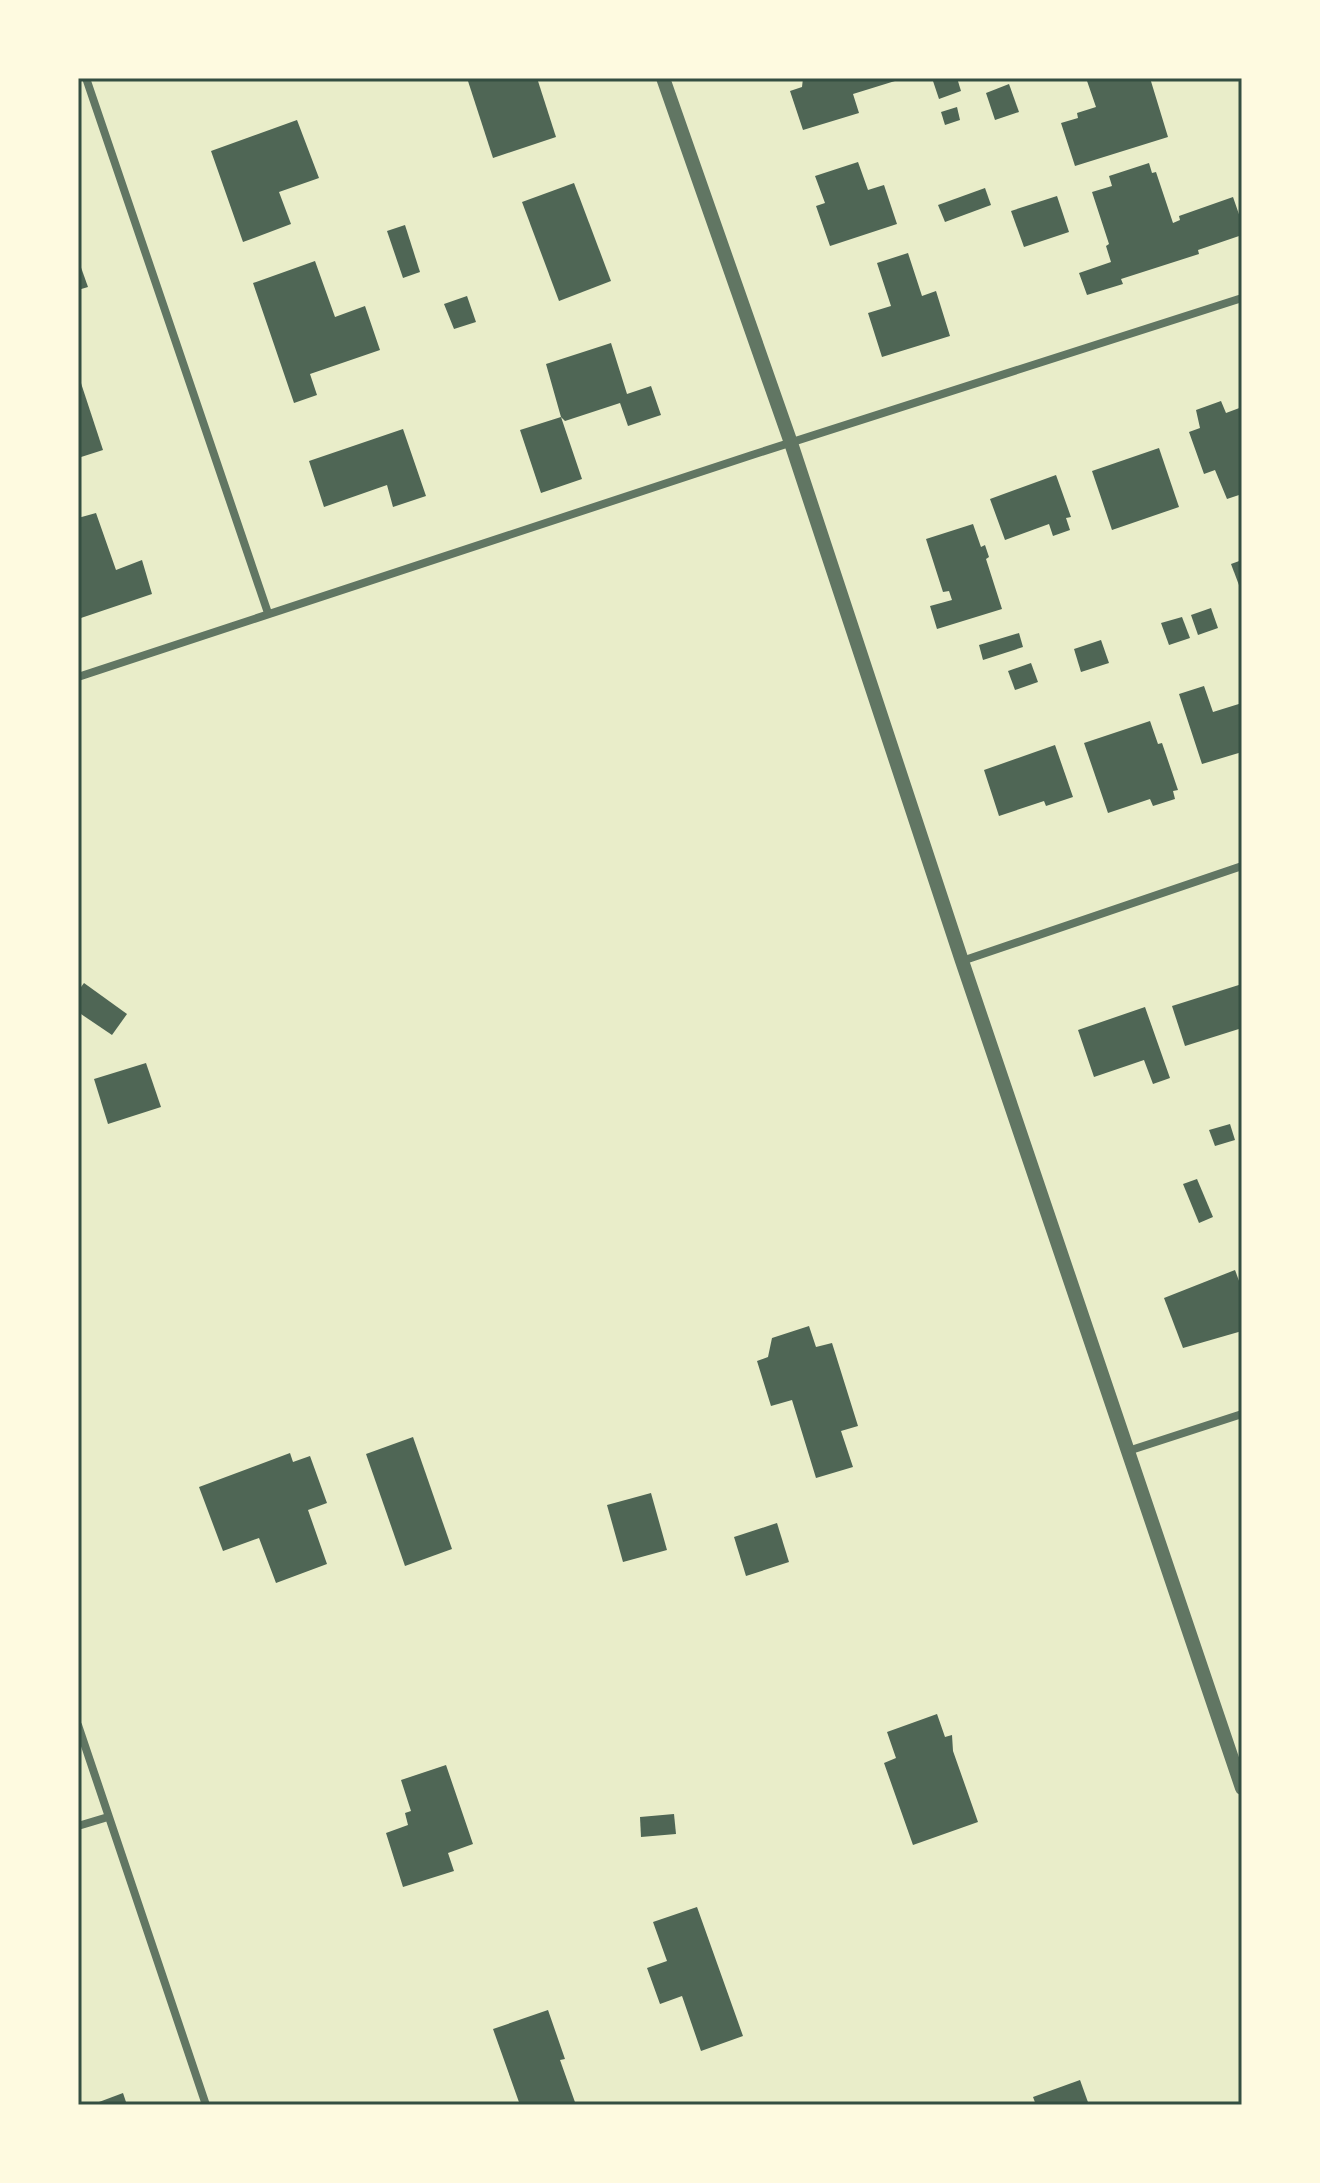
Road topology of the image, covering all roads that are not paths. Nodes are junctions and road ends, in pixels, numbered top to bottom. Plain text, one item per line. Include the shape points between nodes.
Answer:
1 (86, 78) edge
2 (663, 78) edge
3 (1242, 298) edge
4 (791, 443) junction
5 (268, 613) junction
6 (78, 677) edge
7 (1242, 866) edge
8 (962, 961) junction
9 (1242, 1414) edge
10 (1128, 1451) junction
11 (78, 1725) edge
12 (1242, 1788) edge
13 (108, 1817) junction
14 (78, 1826) edge
15 (206, 2105) edge

1 - 5 street
2 - 4 street
3 - 4 street
4 - 5 street
4 - 8 street
5 - 6 street
7 - 8 street
8 - 10 street
9 - 10 street
10 - 12 street
11 - 13 street
13 - 14 street
13 - 15 street

